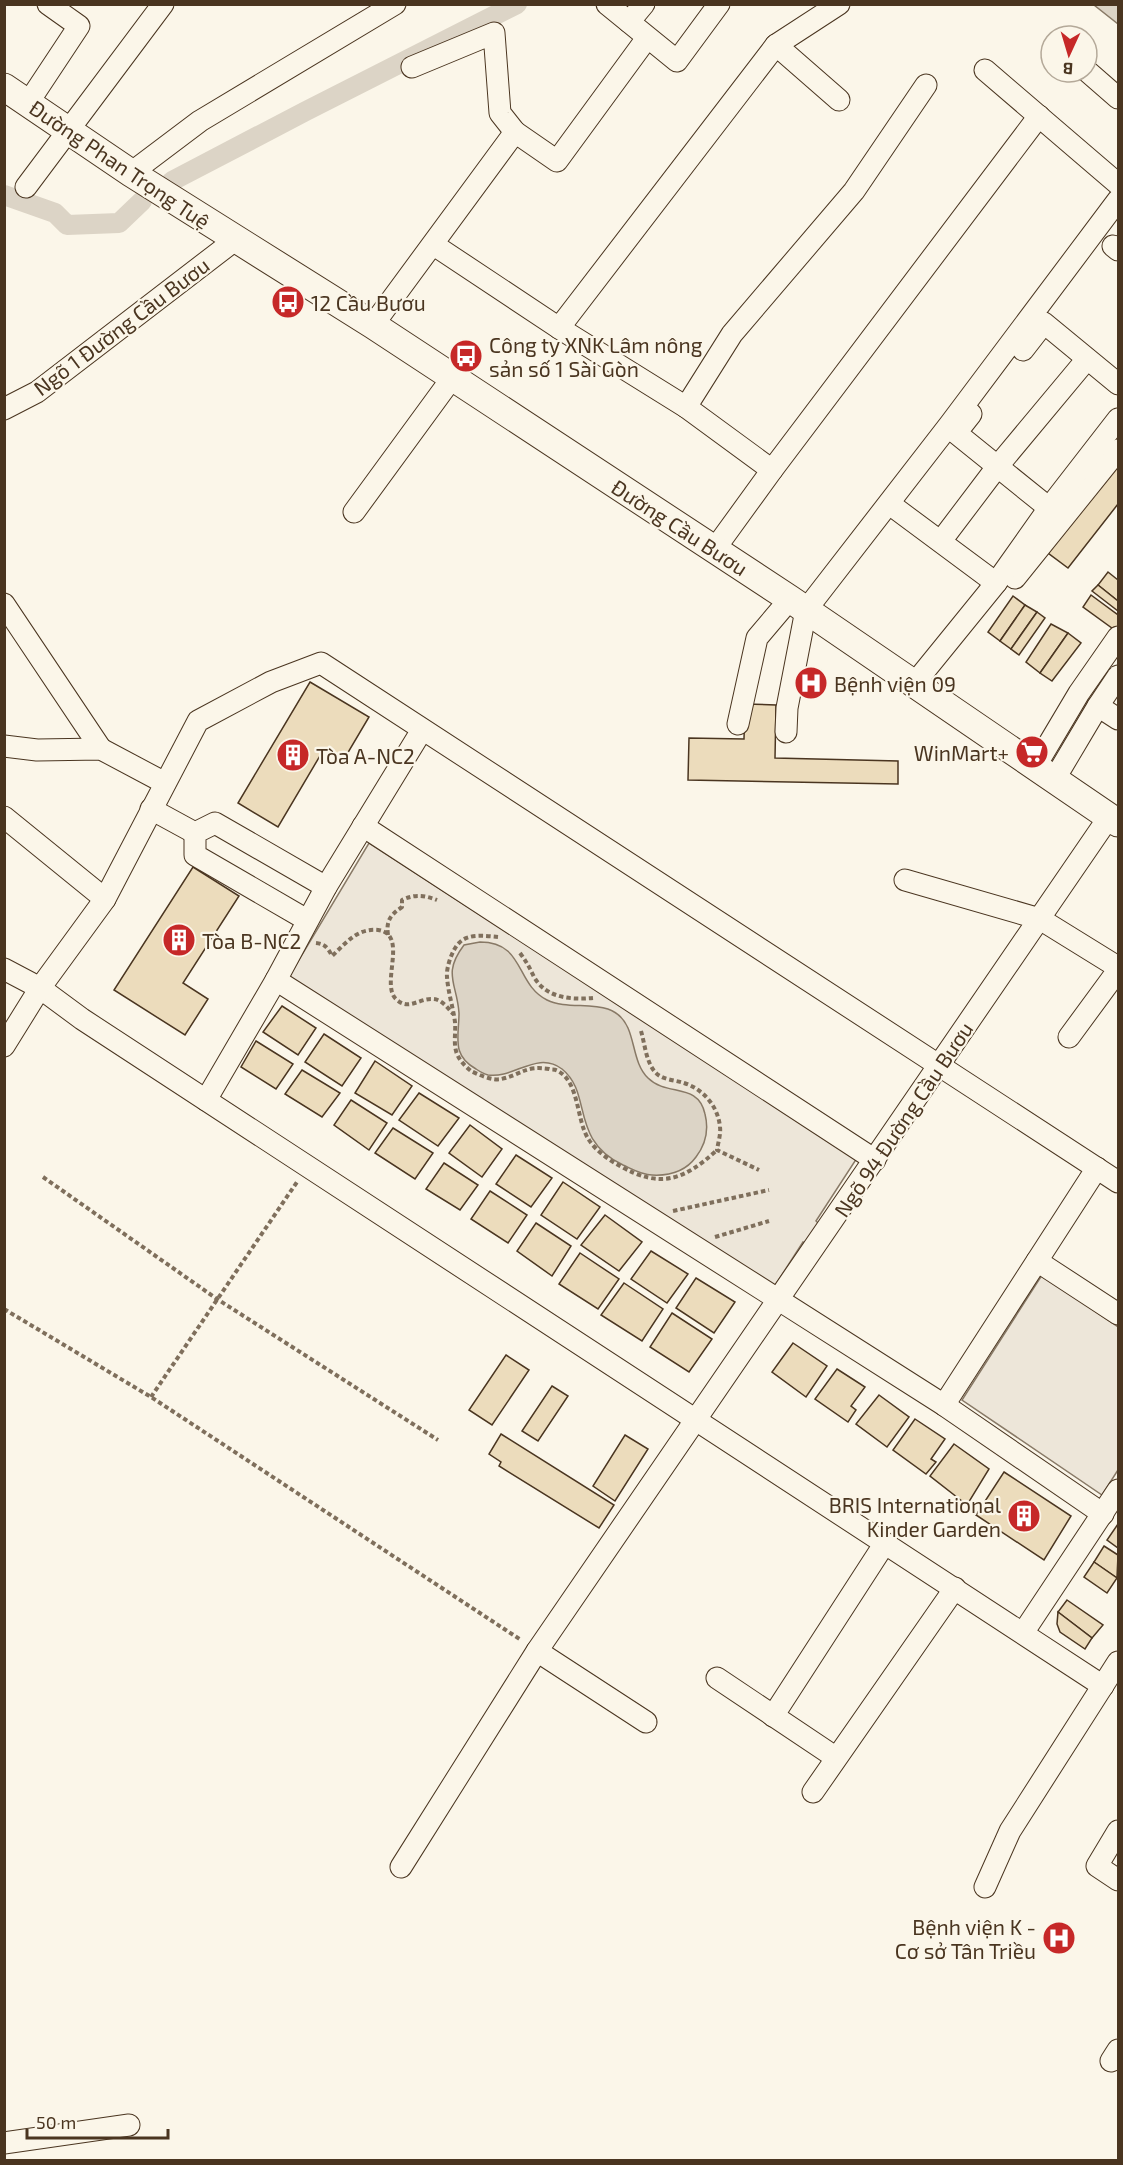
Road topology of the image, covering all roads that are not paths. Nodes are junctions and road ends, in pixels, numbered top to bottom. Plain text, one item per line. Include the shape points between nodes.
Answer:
1 (48, 4) edge
2 (163, 4) edge
3 (607, 4) edge
4 (644, 4) edge
5 (719, 4) edge
6 (839, 4) edge
7 (383, 8) edge
8 (629, 22) junction
9 (647, 38) junction
10 (776, 45) junction
11 (412, 67) dead end
12 (985, 70) dead end
13 (1099, 81) edge
14 (926, 85) dead end
15 (4, 87) edge
16 (1119, 98) edge
17 (839, 100) dead end
18 (28, 103) junction
19 (1039, 116) junction
20 (68, 129) junction
21 (515, 132) junction
22 (131, 173) junction
23 (1119, 184) edge
24 (26, 187) dead end
25 (1119, 200) edge
26 (235, 240) junction
27 (434, 245) junction
28 (373, 325) junction
29 (559, 328) junction
30 (1088, 358) junction
31 (452, 378) junction
32 (1119, 384) edge
33 (686, 408) junction
34 (4, 409) edge
35 (1119, 419) edge
36 (1119, 450) edge
37 (997, 467) junction
38 (772, 470) junction
39 (895, 508) dead end
40 (1049, 508) junction
41 (354, 512) dead end
42 (941, 541) junction
43 (714, 550) junction
44 (996, 583) junction
45 (4, 604) edge
46 (798, 605) junction
47 (1119, 638) edge
48 (1119, 676) edge
49 (919, 687) junction
50 (1098, 706) junction
51 (1119, 719) edge
52 (738, 724) dead end
53 (422, 730) junction
54 (786, 732) dead end
55 (4, 746) edge
56 (101, 749) junction
57 (1045, 774) junction
58 (165, 783) junction
59 (151, 809) junction
60 (4, 817) edge
61 (1114, 820) edge
62 (363, 826) junction
63 (195, 833) junction
64 (905, 880) dead end
65 (326, 887) junction
66 (105, 899) junction
67 (1040, 919) junction
68 (307, 920) junction
69 (4, 969) edge
70 (276, 981) junction
71 (40, 988) junction
72 (1069, 1037) dead end
73 (4, 1047) edge
74 (940, 1065) junction
75 (206, 1100) junction
76 (875, 1160) junction
77 (1097, 1168) junction
78 (1119, 1182) edge
79 (1037, 1261) junction
80 (779, 1299) junction
81 (1119, 1314) edge
82 (944, 1405) junction
83 (696, 1420) junction
84 (1119, 1490) edge
85 (1103, 1514) junction
86 (885, 1543) junction
87 (954, 1588) junction
88 (1023, 1633) junction
89 (537, 1651) junction
90 (1119, 1662) edge
91 (717, 1678) dead end
92 (1103, 1686) junction
93 (773, 1716) junction
94 (646, 1722) dead end
95 (835, 1757) junction
96 (813, 1792) dead end
97 (1119, 1831) edge
98 (401, 1867) dead end
99 (1119, 1880) edge
100 (985, 1887) dead end
101 (129, 2125) dead end
102 (4, 2143) edge

1 - 18 street via 79,26
2 - 20 street
3 - 8 street
4 - 8 street
5 - 9 street via 677,61
6 - 10 street
7 - 22 street via 200,121
8 - 9 street
9 - 21 street via 557,161
10 - 17 street
10 - 29 street
11 - 21 street via 494,33 500,113
12 - 19 street
13 - 16 street
14 - 33 street via 854,191 732,334
15 - 18 main road, Đường Phan Trọng Tuệ
18 - 20 main road, Đường Phan Trọng Tuệ
19 - 23 street
19 - 38 street
20 - 22 main road, Đường Phan Trọng Tuệ
20 - 24 street
21 - 27 street
22 - 26 main road, Đường Phan Trọng Tuệ
25 - 46 street via 950,424
26 - 28 main road, Đường Cầu Bươu
26 - 34 street, Ngõ 1 Đường Cầu Bươu via 38,392
27 - 28 street
27 - 29 street
28 - 31 main road, Đường Cầu Bươu
29 - 33 street
30 - 32 street
30 - 37 street
30 - 37 street via 1044,323 956,433
31 - 41 street
31 - 43 main road, Đường Cầu Bươu
33 - 38 street
35 - 40 street
36 - 49 street
37 - 40 street
37 - 42 street
38 - 43 street
39 - 42 street
40 - 44 street
42 - 44 street
43 - 46 main road, Đường Cầu Bươu
44 - 49 street
45 - 56 street
46 - 49 main road, Đường Cầu Bươu
46 - 52 street via 757,638
46 - 54 street
47 - 57 street via 1079,693
48 - 50 street
49 - 57 main road, Đường Cầu Bươu
50 - 51 street
50 - 57 street
53 - 58 street via 321,663 271,682 198,721
53 - 62 street
53 - 74 street
55 - 56 street
56 - 58 street
57 - 61 main road, Đường Cầu Bươu
58 - 59 street
59 - 63 street
59 - 66 street
60 - 66 street
61 - 67 street, Ngõ 94 Đường Cầu Bươu
62 - 65 street
62 - 76 street
63 - 65 street via 215,823
63 - 68 street via 195,855
64 - 67 street
65 - 68 street
66 - 71 street
67 - 72 street via 1116,966 1116,973
67 - 74 street, Ngõ 94 Đường Cầu Bươu
68 - 70 street
69 - 71 street
70 - 75 street
70 - 80 street
71 - 73 street
71 - 75 street
74 - 76 street, Ngõ 94 Đường Cầu Bươu
74 - 77 street
75 - 83 street
76 - 80 street, Ngõ 94 Đường Cầu Bươu
77 - 78 street
77 - 79 street
79 - 81 street
79 - 82 street
80 - 82 street
80 - 83 street, Ngõ 94 Đường Cầu Bươu
82 - 85 street
83 - 86 street
83 - 89 street, Ngõ 94 Đường Cầu Bươu
84 - 85 street
85 - 88 street
86 - 87 street
86 - 93 street
87 - 88 street
87 - 95 street
88 - 92 street
89 - 94 street
89 - 98 street, Ngõ 94 Đường Cầu Bươu
90 - 92 street
91 - 93 street
92 - 100 street via 1010,1831
93 - 95 street
95 - 96 street
97 - 99 street via 1097,1866
101 - 102 street

